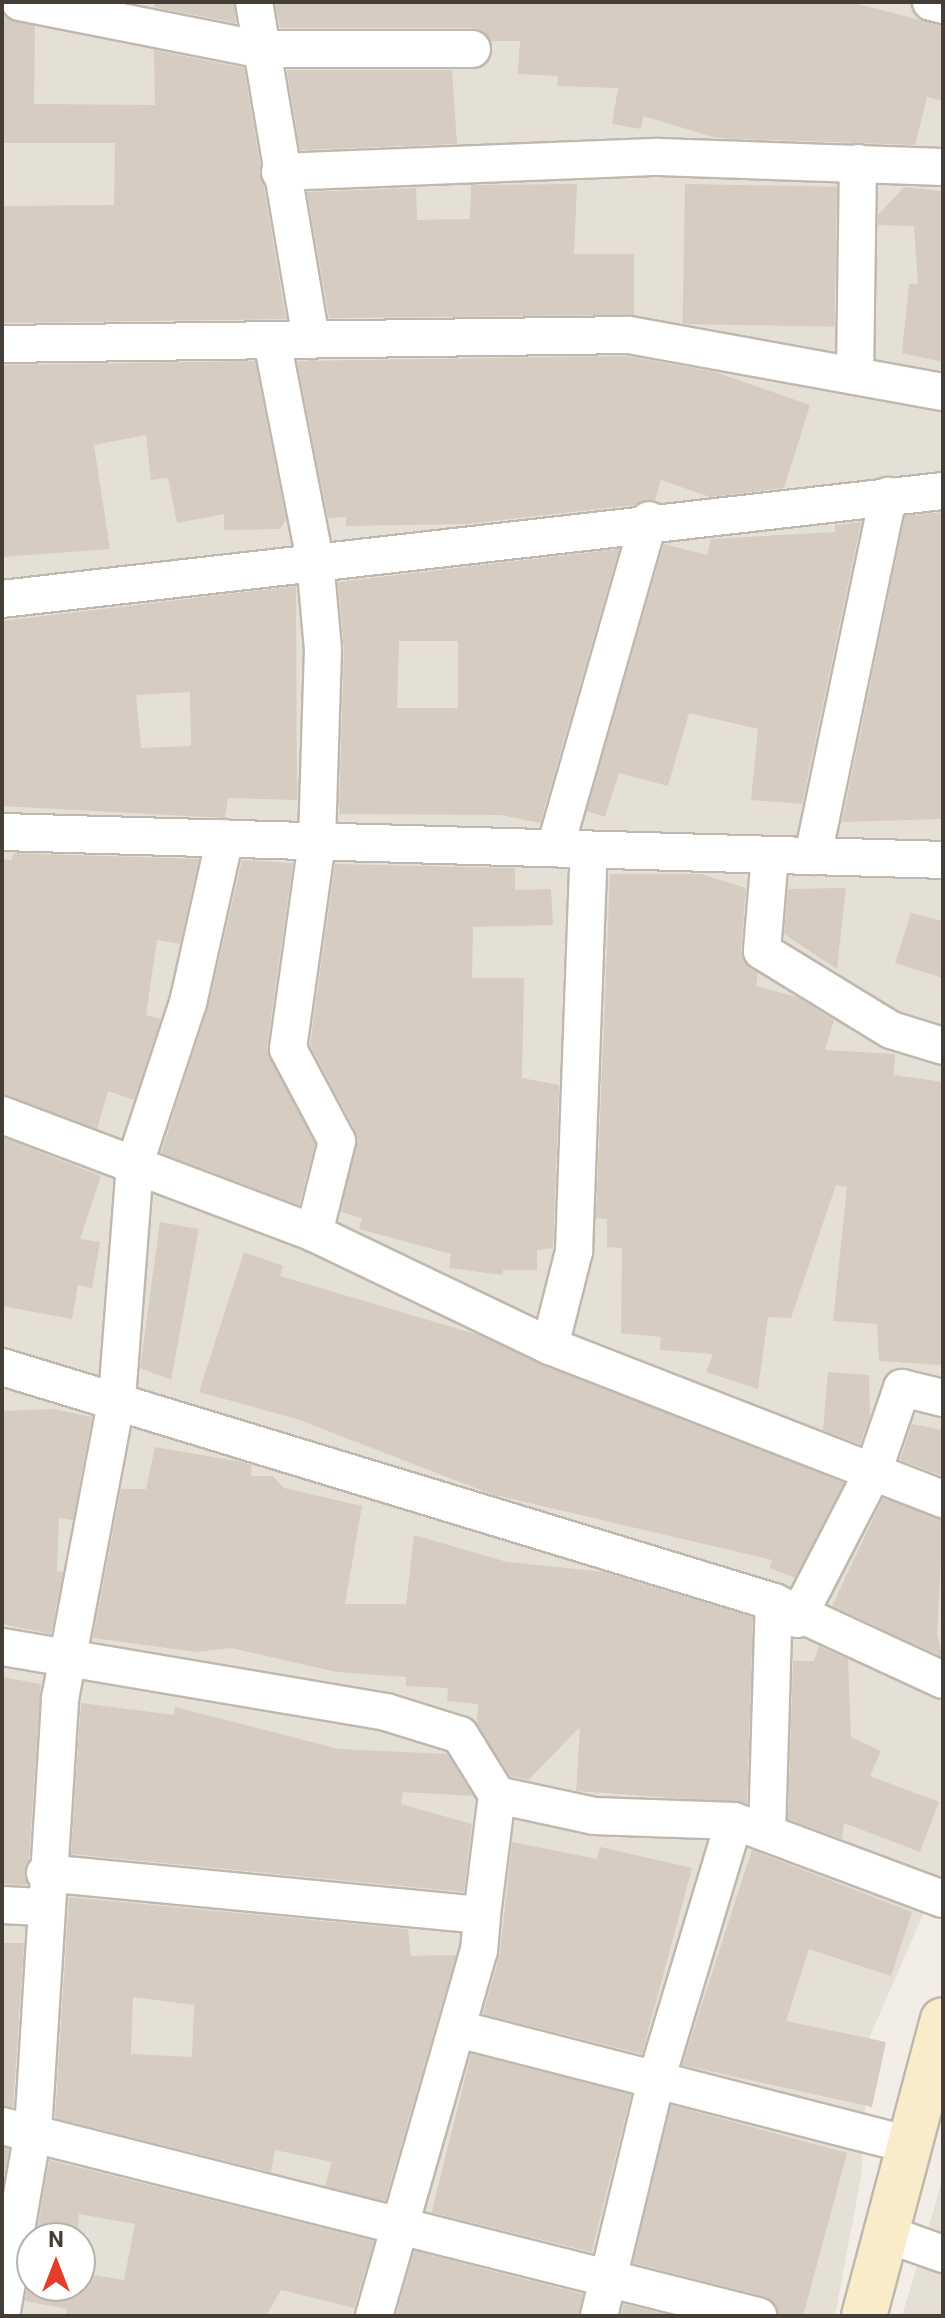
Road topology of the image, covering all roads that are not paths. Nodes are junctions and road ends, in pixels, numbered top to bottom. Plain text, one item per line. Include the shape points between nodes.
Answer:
1 (20, 2) edge
2 (254, 2) edge
3 (931, 2) edge
4 (943, 5) edge
5 (258, 49) junction
6 (472, 49) dead end
7 (858, 163) junction
8 (943, 167) edge
9 (280, 172) junction
10 (311, 340) junction
11 (272, 341) junction
12 (2, 344) edge
13 (855, 376) junction
14 (943, 392) edge
15 (943, 491) edge
16 (888, 496) junction
17 (649, 520) junction
18 (315, 561) junction
19 (2, 599) edge
20 (2, 832) edge
21 (225, 838) junction
22 (317, 842) junction
23 (572, 849) junction
24 (770, 855) junction
25 (813, 856) junction
26 (943, 860) edge
27 (943, 1046) edge
28 (2, 1115) edge
29 (135, 1163) junction
30 (314, 1233) junction
31 (550, 1346) junction
32 (2, 1367) edge
33 (117, 1398) junction
34 (943, 1398) edge
35 (873, 1472) junction
36 (943, 1499) edge
37 (785, 1610) junction
38 (2, 1647) edge
39 (69, 1655) junction
40 (943, 1680) edge
41 (497, 1795) junction
42 (750, 1827) junction
43 (43, 1890) junction
44 (943, 1899) edge
45 (2, 1905) edge
46 (482, 1915) junction
47 (943, 2020) edge
48 (458, 2029) junction
49 (656, 2080) junction
50 (18, 2128) edge
51 (907, 2144) junction
52 (397, 2220) junction
53 (884, 2233) junction
54 (943, 2254) edge
55 (608, 2274) junction
56 (2, 2311) edge
57 (374, 2316) edge
58 (599, 2316) edge
59 (758, 2316) edge
60 (864, 2316) edge

1 - 5 street
2 - 5 street
3 - 4 street
5 - 6 street
5 - 9 street
7 - 8 street
7 - 9 street via 659,157
7 - 13 street
9 - 10 street
10 - 11 street
10 - 13 street via 629,335
11 - 12 street
11 - 18 street
13 - 14 street
15 - 16 street
16 - 17 street
16 - 25 street
17 - 18 street
17 - 23 street
18 - 19 street
18 - 22 street via 323,649
20 - 21 street
21 - 22 street
21 - 29 street via 188,1003
22 - 23 street
22 - 30 street via 288,1049 337,1141
23 - 24 street
23 - 31 street via 574,1251
24 - 25 street
24 - 27 street via 762,951 891,1030
25 - 26 street
28 - 29 street
29 - 30 street
29 - 33 street
30 - 31 street
31 - 35 street
32 - 33 street
33 - 37 street
33 - 39 street
34 - 35 street via 902,1388
35 - 36 street
35 - 37 street
37 - 40 street
37 - 42 street
38 - 39 street
39 - 41 street via 386,1712 460,1735
39 - 43 street
41 - 42 street via 594,1816
41 - 46 street
42 - 44 street
42 - 49 street
43 - 45 street
43 - 46 street
43 - 50 street
46 - 48 street
47 - 51 main road
48 - 49 street
48 - 52 street
49 - 51 street
49 - 55 street
50 - 52 street
50 - 56 street
51 - 53 main road
52 - 55 street
52 - 57 street
53 - 54 street
53 - 60 main road
55 - 58 street
55 - 59 street

